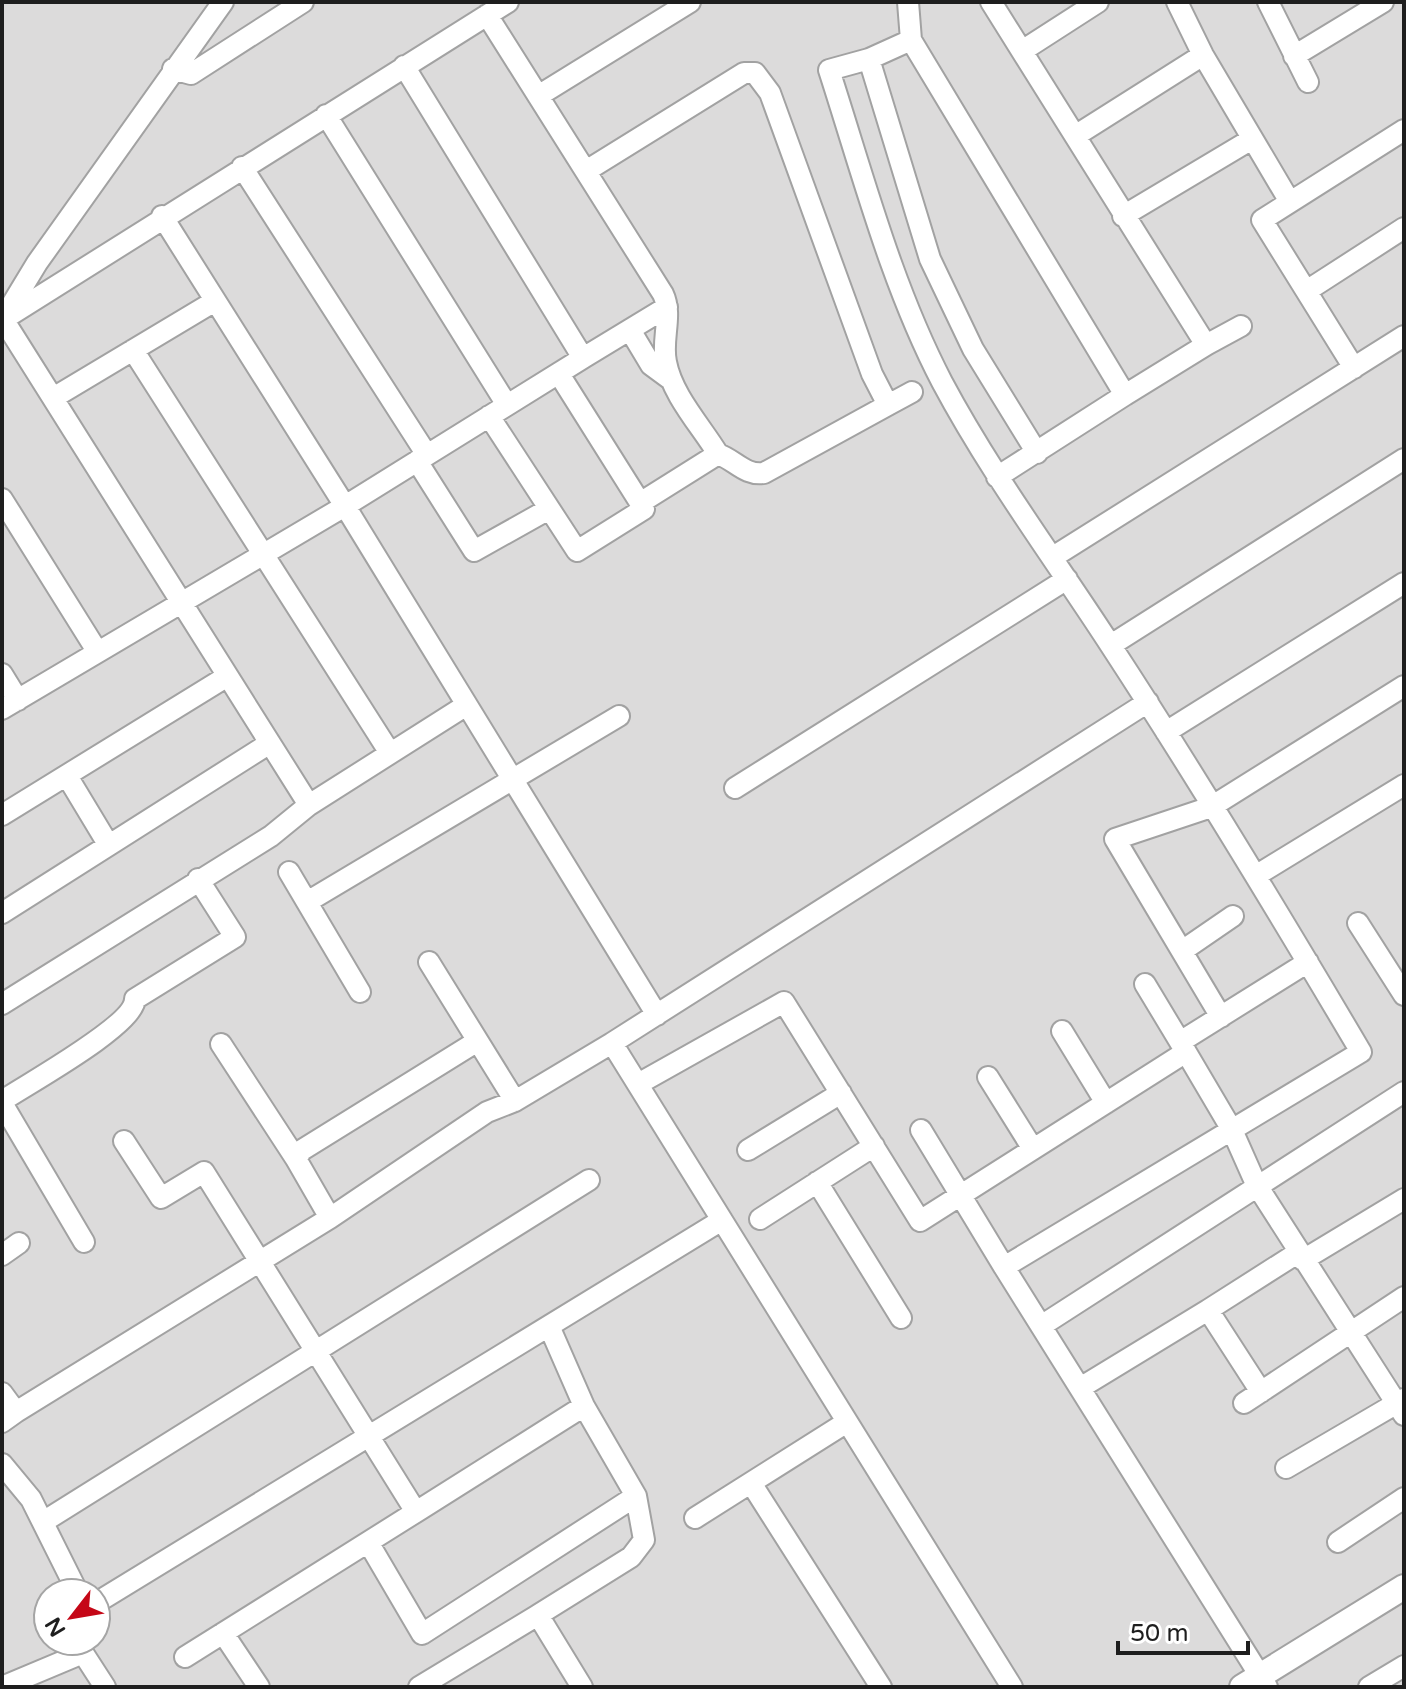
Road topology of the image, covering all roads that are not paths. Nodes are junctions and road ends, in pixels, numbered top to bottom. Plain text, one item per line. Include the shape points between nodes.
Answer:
1 (223, 2) edge
2 (303, 2) edge
3 (508, 2) edge
4 (690, 2) edge
5 (908, 2) edge
6 (991, 2) edge
7 (1098, 2) edge
8 (1177, 2) edge
9 (1268, 2) edge
10 (1383, 2) edge
11 (487, 15) junction
12 (911, 40) junction
13 (1022, 51) junction
14 (1203, 55) junction
15 (1294, 56) junction
16 (869, 59) junction
17 (404, 66) junction
18 (173, 69) junction
19 (1308, 82) dead end
20 (538, 96) junction
21 (326, 115) junction
22 (1404, 130) edge
23 (1075, 136) junction
24 (1252, 139) junction
25 (242, 167) junction
26 (586, 171) junction
27 (1290, 202) junction
28 (162, 216) junction
29 (1123, 216) junction
30 (1404, 228) edge
31 (1308, 290) junction
32 (215, 301) junction
33 (667, 307) junction
34 (3, 319) edge
35 (1241, 326) dead end
36 (630, 330) junction
37 (1404, 336) edge
38 (1206, 345) junction
39 (133, 350) junction
40 (583, 358) junction
41 (1354, 368) junction
42 (559, 374) junction
43 (670, 379) junction
44 (912, 392) dead end
45 (1125, 395) junction
46 (53, 398) junction
47 (888, 405) junction
48 (498, 411) junction
49 (1037, 453) junction
50 (718, 454) junction
51 (422, 458) junction
52 (1404, 459) edge
53 (997, 477) junction
54 (2, 499) edge
55 (640, 503) junction
56 (345, 506) junction
57 (549, 509) junction
58 (263, 553) junction
59 (1053, 557) junction
60 (1067, 579) junction
61 (1404, 583) edge
62 (180, 601) junction
63 (1111, 645) junction
64 (97, 651) junction
65 (2, 674) edge
66 (226, 677) junction
67 (1404, 686) edge
68 (1148, 702) junction
69 (10, 704) edge
70 (465, 706) junction
71 (619, 716) dead end
72 (1166, 732) junction
73 (270, 743) junction
74 (390, 753) junction
75 (67, 776) junction
76 (511, 782) junction
77 (1404, 785) edge
78 (735, 788) dead end
79 (309, 805) junction
80 (1211, 807) junction
81 (2, 815) edge
82 (108, 844) junction
83 (289, 872) dead end
84 (1257, 875) junction
85 (198, 879) junction
86 (307, 902) junction
87 (2, 913) edge
88 (1233, 916) dead end
89 (1358, 923) dead end
90 (1182, 951) junction
91 (429, 962) dead end
92 (1308, 962) junction
93 (1145, 984) dead end
94 (360, 992) dead end
95 (1404, 995) edge
96 (2, 1004) edge
97 (657, 1015) junction
98 (1221, 1017) junction
99 (1062, 1031) dead end
100 (476, 1042) junction
101 (612, 1043) junction
102 (221, 1044) dead end
103 (1183, 1047) junction
104 (988, 1077) dead end
105 (638, 1084) junction
106 (1404, 1092) edge
107 (841, 1093) junction
108 (515, 1101) junction
109 (2, 1102) edge
110 (1106, 1103) junction
111 (921, 1130) dead end
112 (1232, 1130) junction
113 (124, 1141) dead end
114 (874, 1146) junction
115 (1033, 1149) junction
116 (748, 1150) dead end
117 (296, 1159) junction
118 (589, 1180) dead end
119 (817, 1182) junction
120 (1256, 1184) junction
121 (959, 1196) junction
122 (1404, 1199) edge
123 (330, 1218) junction
124 (760, 1219) dead end
125 (722, 1220) junction
126 (84, 1242) dead end
127 (1301, 1256) junction
128 (259, 1262) junction
129 (1004, 1267) junction
130 (1404, 1297) edge
131 (1208, 1310) junction
132 (901, 1318) dead end
133 (549, 1326) junction
134 (1041, 1326) junction
135 (1349, 1333) junction
136 (316, 1351) junction
137 (1080, 1388) junction
138 (2, 1393) edge
139 (584, 1406) junction
140 (1402, 1406) edge
141 (9, 1417) edge
142 (847, 1422) junction
143 (370, 1438) junction
144 (2, 1464) edge
145 (1286, 1468) dead end
146 (751, 1483) junction
147 (636, 1496) junction
148 (1404, 1498) edge
149 (416, 1512) junction
150 (695, 1518) dead end
151 (43, 1522) junction
152 (368, 1542) junction
153 (1338, 1542) dead end
154 (70, 1577) edge
155 (1404, 1587) edge
156 (112, 1593) edge
157 (538, 1615) junction
158 (223, 1633) junction
159 (65, 1657) edge
160 (91, 1657) edge
161 (185, 1657) dead end
162 (1404, 1666) edge
163 (1257, 1683) edge
164 (421, 1686) edge
165 (2, 1687) edge
166 (105, 1687) edge
167 (259, 1687) edge
168 (582, 1687) edge
169 (881, 1687) edge
170 (1012, 1687) edge
171 (1369, 1687) edge

1 - 18 street
2 - 18 street via 191,74
3 - 11 street
4 - 20 street
5 - 12 street
6 - 13 street
7 - 13 street
8 - 14 street
9 - 15 street
10 - 15 street
11 - 17 street
11 - 20 street
12 - 16 street
12 - 45 street
13 - 23 street
14 - 23 street
14 - 24 street
15 - 19 street
16 - 49 street via 930,259 973,349
16 - 53 street via 829,70 904,301 942,382
17 - 21 street
17 - 40 street
18 - 34 street
20 - 26 street
21 - 25 street
21 - 48 street
22 - 27 street
23 - 29 street
24 - 27 street
24 - 29 street
25 - 28 street
25 - 51 street
26 - 33 street
26 - 47 street via 744,73 755,73 770,93 852,325
27 - 31 street via 1262,220
28 - 32 street
28 - 34 street
29 - 38 street
30 - 31 street
31 - 41 street
32 - 39 street
32 - 56 street
33 - 36 street
33 - 43 street via 664,349
34 - 46 street
35 - 38 street
36 - 40 street
36 - 43 street via 651,365
37 - 41 street
38 - 45 street
39 - 46 street
39 - 58 street
40 - 42 street
41 - 59 street
42 - 48 street
42 - 55 street
43 - 50 street
44 - 47 street
45 - 49 street
46 - 62 street
47 - 50 street via 764,473 746,472
48 - 51 street
48 - 57 street
49 - 53 street
50 - 55 street
51 - 56 street
51 - 57 street via 474,551
52 - 63 street
53 - 59 street
54 - 64 street
55 - 57 street via 644,509 577,551
56 - 58 street
56 - 70 street
58 - 62 street
58 - 74 street
59 - 60 street
60 - 63 street
60 - 78 street
61 - 72 street
62 - 64 street
62 - 66 street
63 - 68 street
64 - 69 street
65 - 69 street
66 - 73 street
66 - 75 street
67 - 80 street
68 - 72 street
68 - 97 street
70 - 74 street
70 - 76 street
71 - 76 street
72 - 80 street
73 - 79 street
73 - 82 street
74 - 79 street
75 - 81 street
75 - 82 street
76 - 86 street
76 - 97 street
77 - 84 street
79 - 85 street via 271,836
80 - 84 street
80 - 90 street via 1115,839
82 - 87 street
83 - 86 street
84 - 92 street
85 - 96 street
85 - 109 street via 235,937 135,999 119,1025
86 - 94 street
88 - 90 street
89 - 95 street
90 - 98 street
91 - 100 street
92 - 98 street
92 - 112 street via 1361,1052
93 - 103 street
97 - 101 street
98 - 103 street
99 - 110 street
100 - 108 street
100 - 117 street via 302,1150
101 - 105 street
101 - 108 street
102 - 117 street
103 - 110 street
103 - 112 street
104 - 115 street
105 - 107 street via 784,1002
105 - 125 street
106 - 120 street
107 - 114 street
107 - 116 street
108 - 123 street via 487,1112
109 - 126 street
110 - 115 street
111 - 121 street
112 - 120 street
112 - 129 street
113 - 128 street via 161,1198 204,1172
114 - 119 street
114 - 121 street via 920,1221
115 - 121 street
117 - 123 street
118 - 136 street
119 - 124 street
119 - 132 street
120 - 127 street
120 - 134 street
121 - 129 street
122 - 127 street
123 - 128 street
125 - 133 street
125 - 142 street
127 - 131 street
127 - 135 street
128 - 136 street
128 - 141 street
129 - 134 street
130 - 135 street
131 - 135 street via 1253,1397
131 - 137 street
133 - 139 street
133 - 143 street
134 - 137 street
135 - 140 street
136 - 143 street
136 - 151 street
137 - 163 street
138 - 141 street
139 - 147 street
139 - 149 street
140 - 145 street
142 - 146 street
142 - 170 street
143 - 149 street
143 - 156 street
144 - 151 street
146 - 150 street
146 - 169 street
147 - 152 street via 422,1634
147 - 157 street via 644,1540 631,1557
148 - 153 street
149 - 152 street
151 - 154 street
152 - 158 street
155 - 163 street
157 - 164 street
157 - 168 street
158 - 161 street
158 - 167 street
159 - 165 street
160 - 166 street
162 - 171 street

